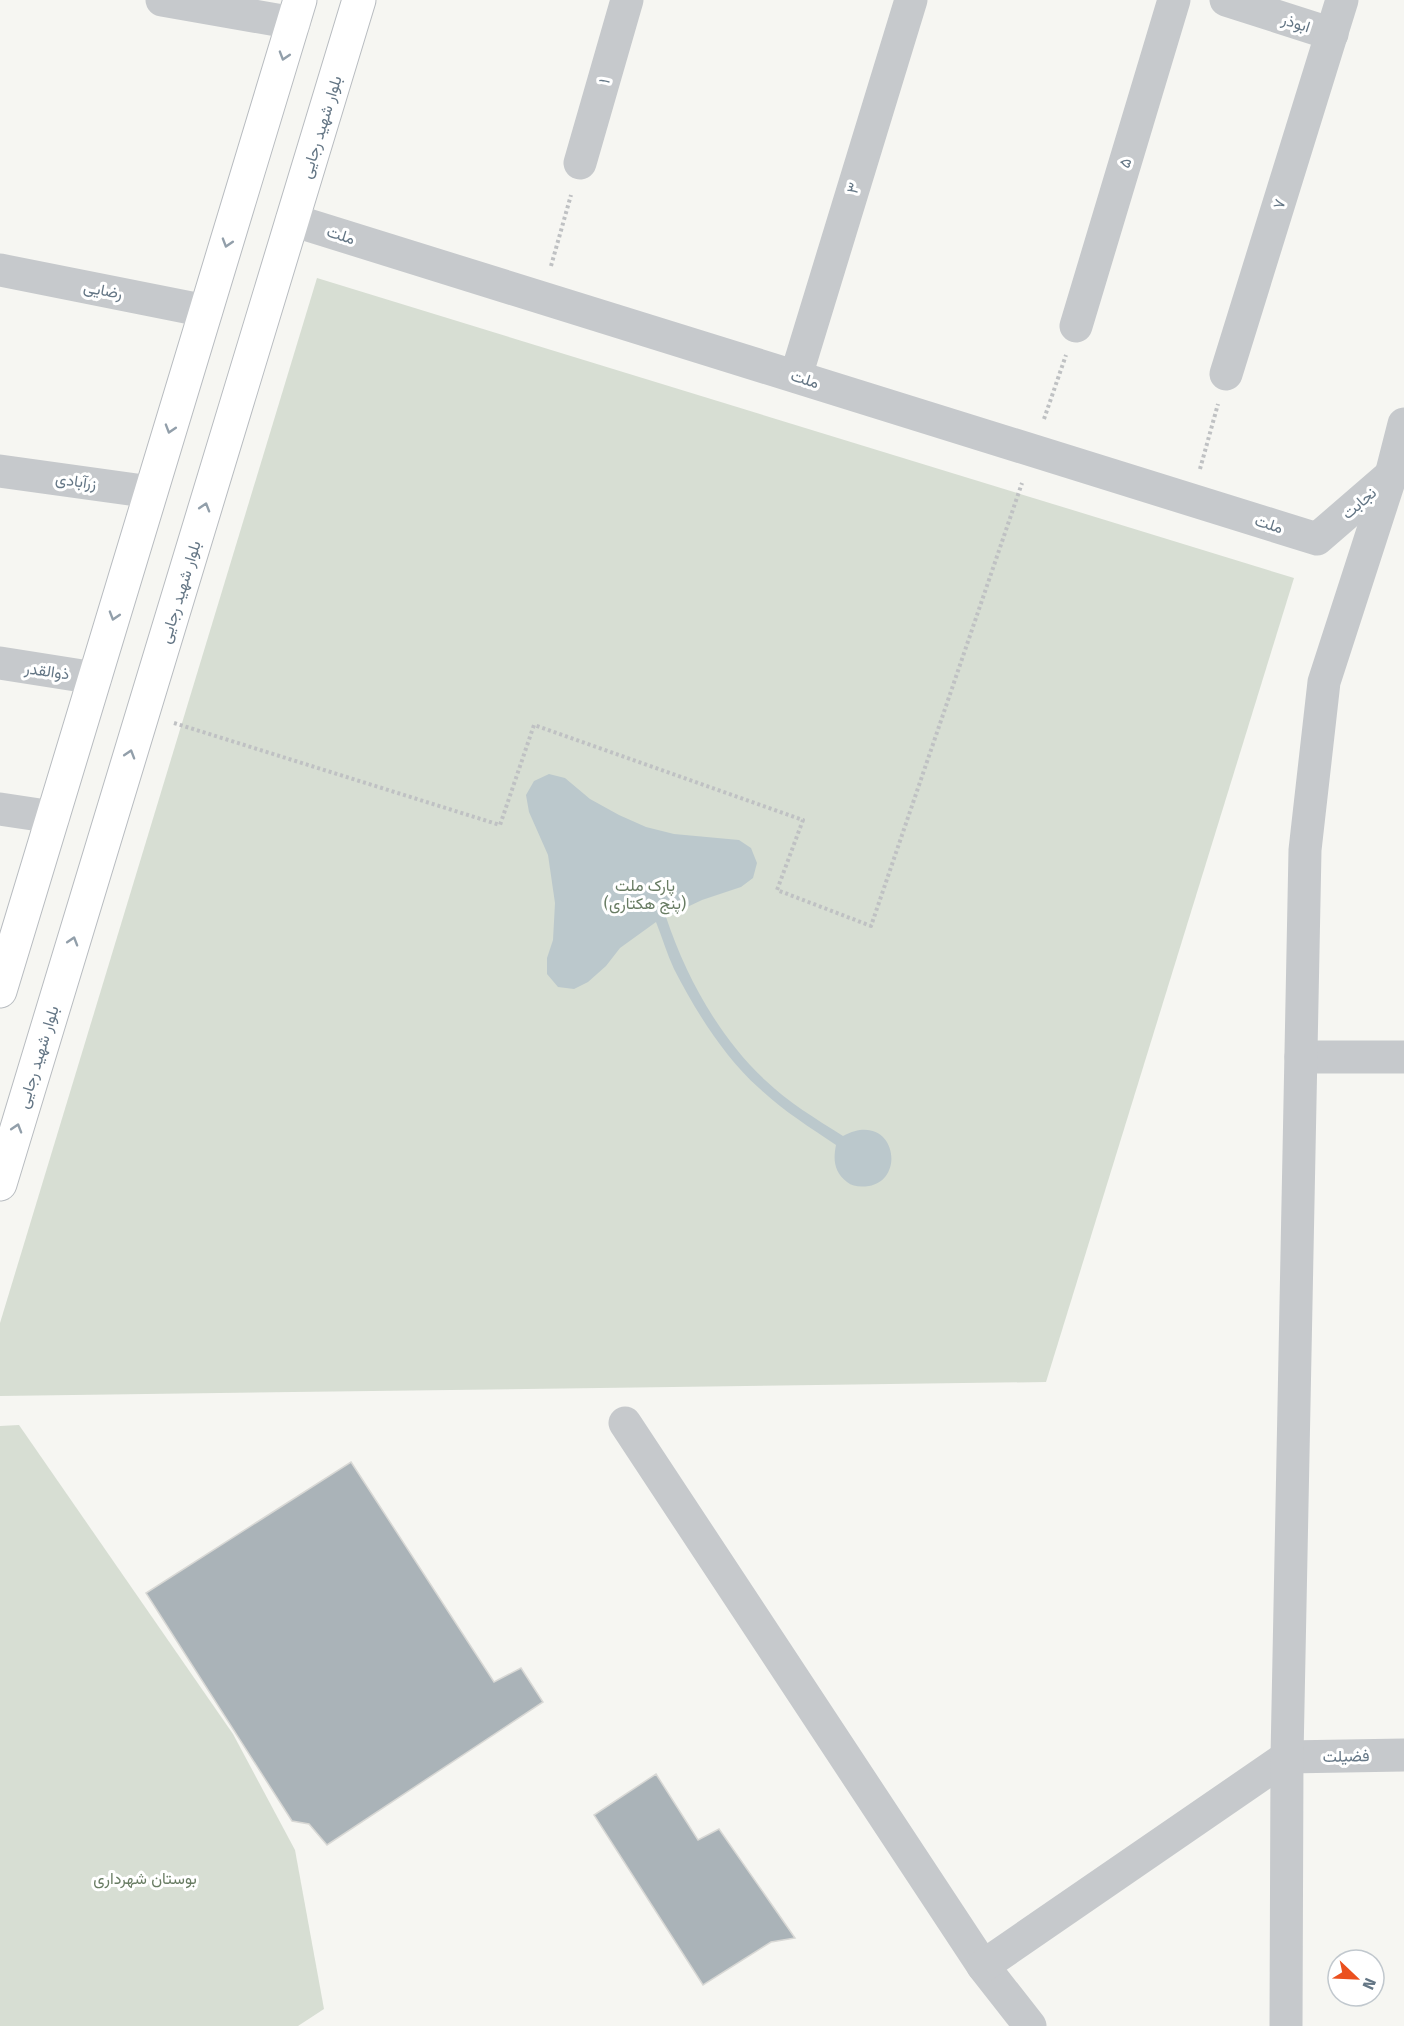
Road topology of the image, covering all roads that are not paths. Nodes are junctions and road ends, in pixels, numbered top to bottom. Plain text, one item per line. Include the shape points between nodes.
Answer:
1 (162, 0) edge
2 (359, 0) edge
3 (627, 0) edge
4 (911, 0) edge
5 (1174, 0) edge
6 (1226, 0) edge
7 (1342, 0) edge
8 (297, 11) edge
9 (1332, 34) junction
10 (580, 162) road end
11 (292, 220) junction
12 (0, 270) edge
13 (206, 310) junction
14 (1076, 326) road end
15 (1226, 374) road end
16 (796, 376) junction
17 (1404, 424) edge
18 (0, 471) edge
19 (1397, 473) edge
20 (151, 492) junction
21 (1317, 539) joint
22 (0, 663) edge
23 (95, 678) junction
24 (0, 809) edge
25 (53, 817) junction
26 (1, 985) edge
27 (1301, 1057) junction
28 (1404, 1057) edge
29 (0, 1184) edge
30 (626, 1423) dead end
31 (1404, 1755) edge
32 (1287, 1757) junction
33 (983, 1966) junction
34 (1030, 2026) edge
35 (1286, 2026) edge

1 - 8 street
2 - 11 main road, بلوار شهید رجایی
3 - 10 street, ۱
4 - 16 street, ۳
5 - 14 street, ۵
6 - 9 street, ابوذر
7 - 9 street, ۷
8 -> 13 main road
9 - 15 street, ۷
11 - 16 street, ملت
29 -> 11 main road, بلوار شهید رجایی
12 - 13 street, رضایی
13 -> 20 main road
16 - 21 street, ملت
17 - 19 street
18 - 20 street, زرآبادی
19 - 21 street, نجابت
19 - 27 street via 1324,682 1305,850
20 -> 23 main road
22 - 23 street, ذوالقدر
23 - 25 main road
24 - 25 street
25 - 26 main road
27 - 28 street
27 - 32 street
30 - 33 street
31 - 32 street, فضیلت
32 - 33 street
32 - 35 street
33 - 34 street

